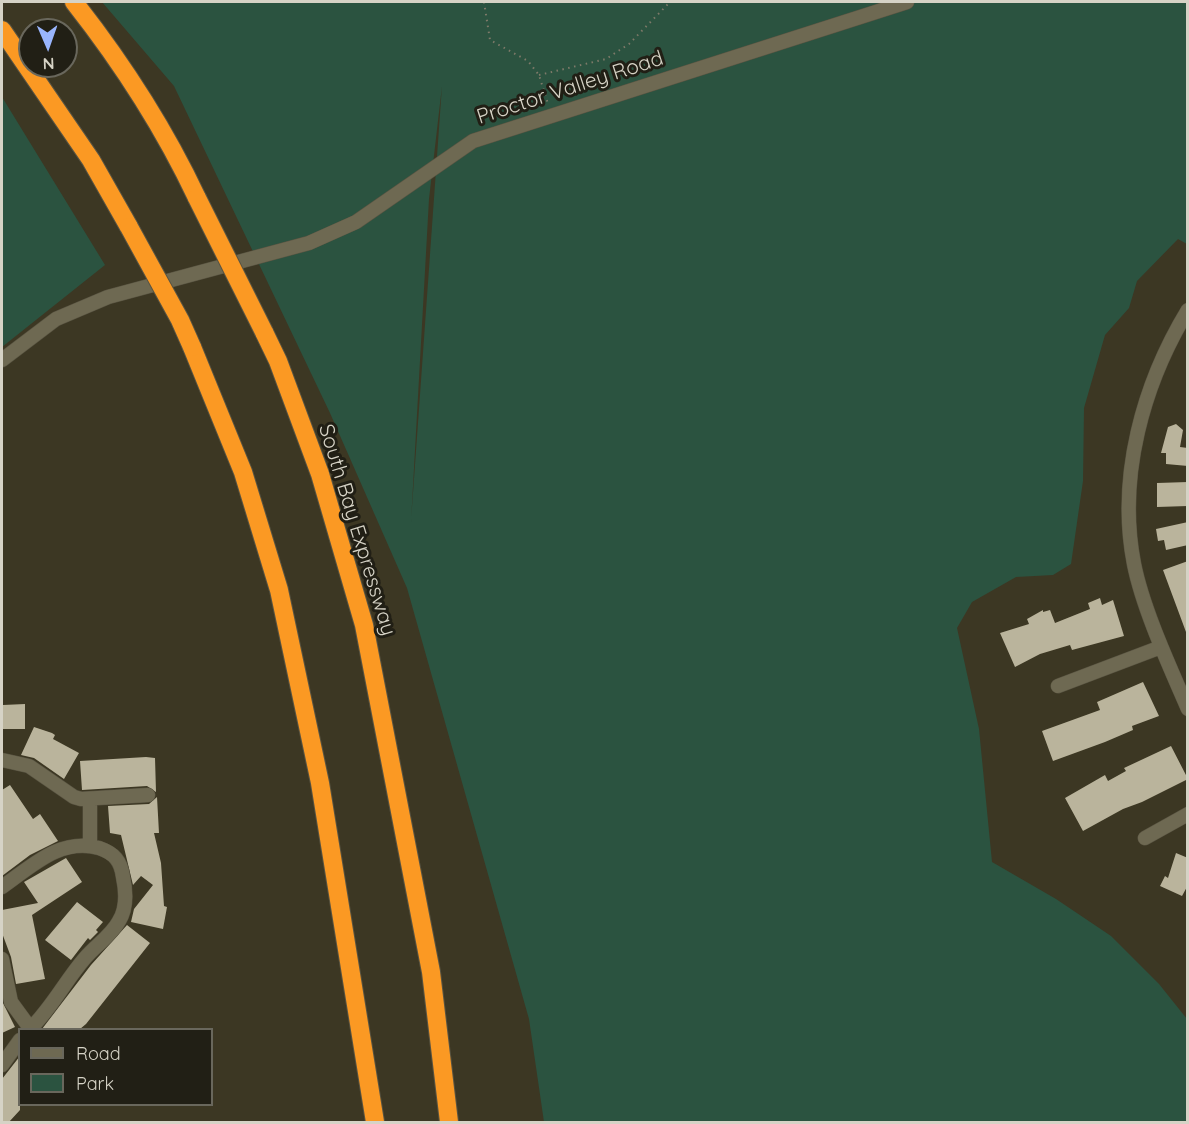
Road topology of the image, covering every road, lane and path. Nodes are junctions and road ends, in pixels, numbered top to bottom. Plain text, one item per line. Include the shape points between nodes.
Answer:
1 (74, 2) edge
2 (484, 2) edge
3 (670, 2) edge
4 (907, 2) edge
5 (2, 30) edge
6 (538, 75) junction
7 (552, 116) junction
8 (1188, 310) edge
9 (2, 360) edge
10 (1161, 647) junction
11 (1058, 686) dead end
12 (1188, 709) edge
13 (2, 760) edge
14 (148, 795) dead end
15 (90, 799) junction
16 (1188, 814) edge
17 (1145, 838) dead end
18 (90, 846) junction
19 (2, 887) edge
20 (2, 959) edge
21 (29, 1028) edge
22 (31, 1028) edge
23 (18, 1043) edge
24 (2, 1065) edge
25 (375, 1122) edge
26 (449, 1122) edge

1 - 26 highway, South Bay Expressway, bridge via 145,102 197,198 278,362 320,474 364,625 431,972
2 - 6 path via 492,43 520,55
3 - 6 path via 629,44 606,59
4 - 7 street, Proctor Valley Road
5 - 25 highway, bridge via 92,160 180,320 243,472 279,590 320,783
6 - 7 path
7 - 9 street, Proctor Valley Road via 473,141 346,226 309,243 108,297 56,319
8 - 10 street via 1168,344 1151,386 1132,474 1130,520 1134,565
10 - 11 street
10 - 12 street
13 - 15 street via 29,766 74,797
14 - 15 street
15 - 18 street
16 - 17 street
18 - 19 street via 71,846 51,853
18 - 22 street via 110,852 120,864 125,885 120,921 85,958
20 - 21 street via 11,1002
23 - 24 street

